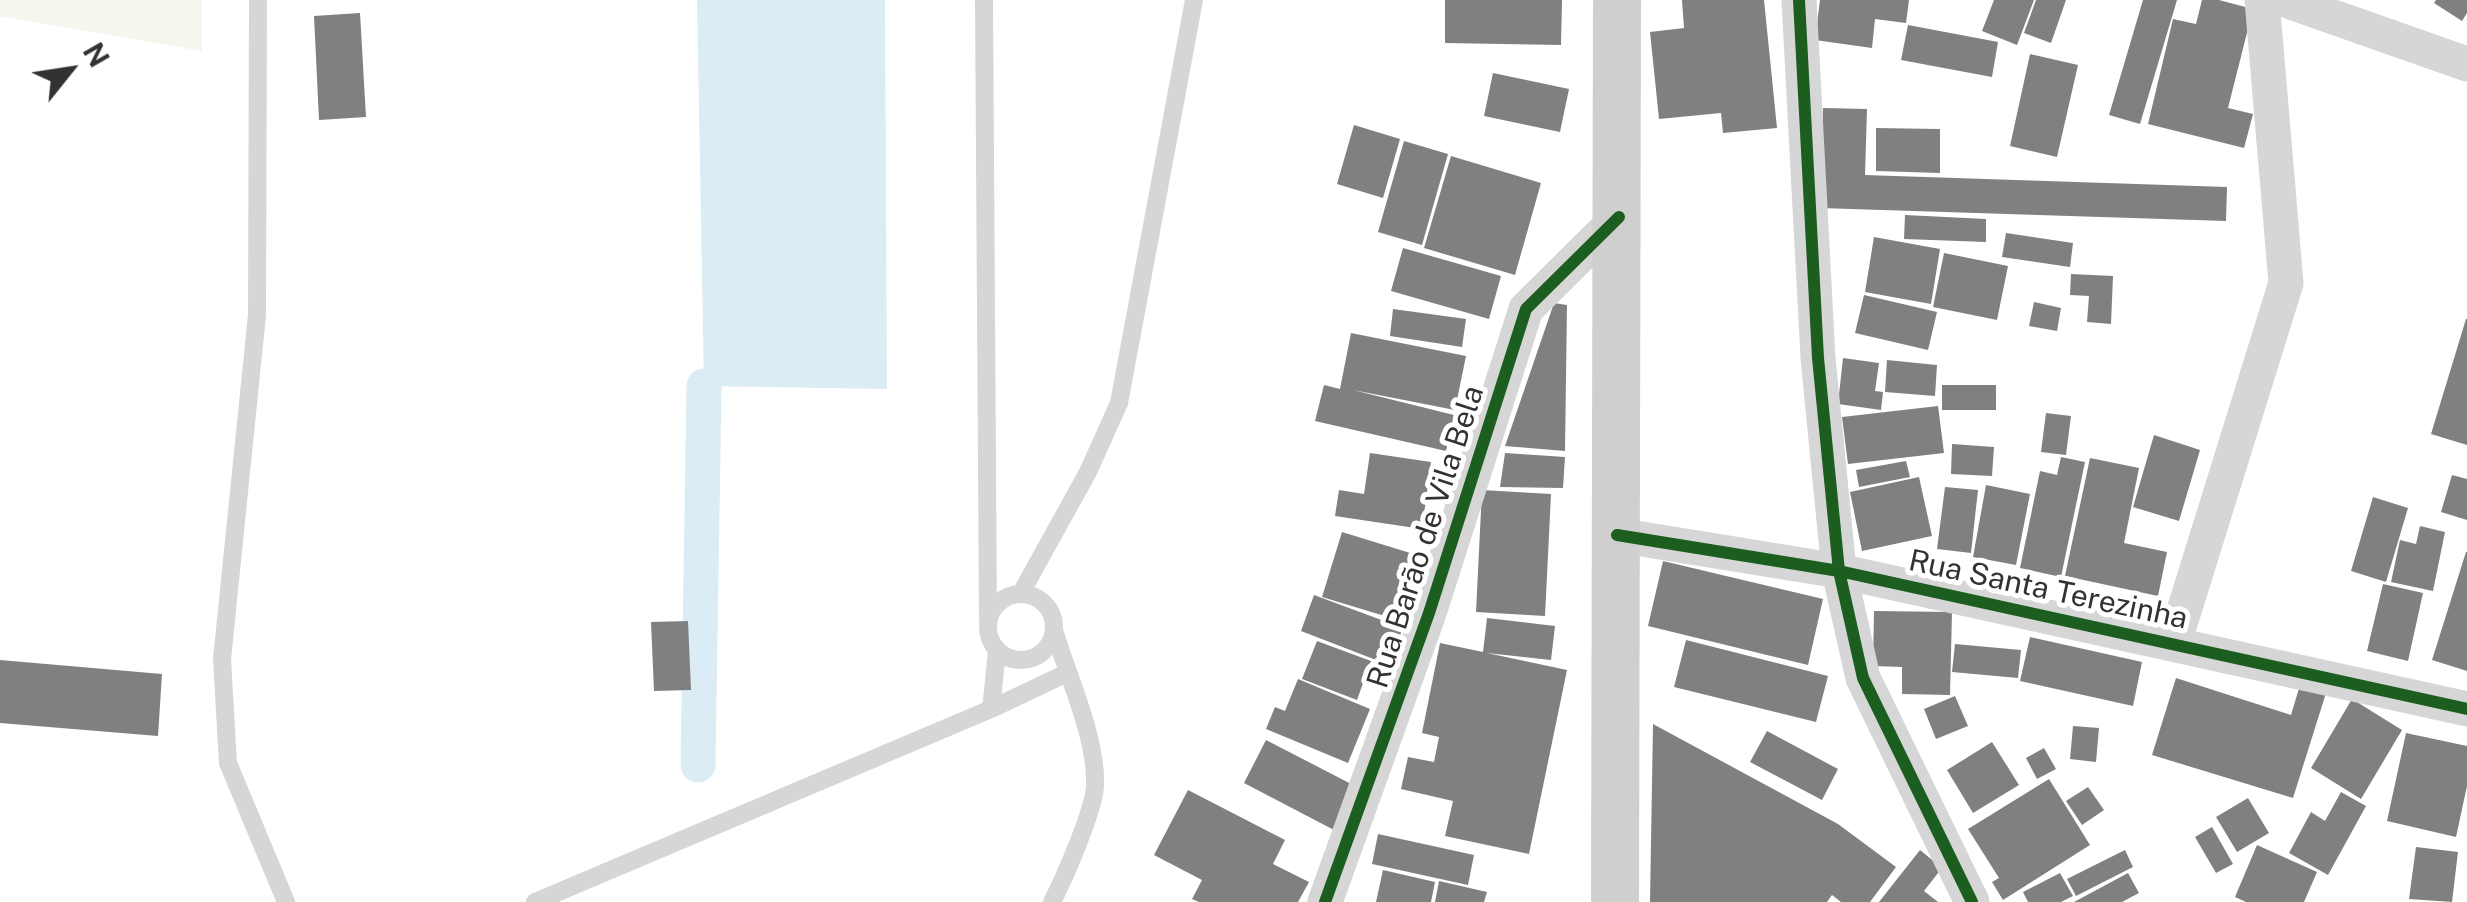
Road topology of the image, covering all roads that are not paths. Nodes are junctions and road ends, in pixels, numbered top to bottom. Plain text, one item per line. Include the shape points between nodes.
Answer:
1 (258, 0) edge
2 (984, 0) edge
3 (1194, 0) edge
4 (1617, 0) edge
5 (1799, 0) edge
6 (2262, 0) edge
7 (2285, 0) edge
8 (2467, 64) edge
9 (1619, 218) junction
10 (1616, 535) junction
11 (1839, 571) junction
12 (1021, 593) junction
13 (988, 620) junction
14 (1054, 630) junction
15 (2174, 642) junction
16 (997, 651) junction
17 (1067, 672) junction
18 (991, 708) junction
19 (2467, 709) edge
20 (286, 902) edge
21 (536, 902) edge
22 (1052, 902) edge
23 (1325, 902) edge
24 (1614, 902) edge
25 (1972, 902) edge

1 - 20 lane via 257,314 222,659 228,763
2 - 13 lane
3 - 12 lane via 1120,403
4 - 9 main road
5 - 11 street via 1818,358
6 - 15 street via 2286,282
7 - 8 street
9 - 10 main road
9 - 23 street, Rua Barão de Vila Bela via 1526,309 1429,613
10 - 11 street, Rua Santa Terezinha
10 - 24 main road
11 - 15 street, Rua Santa Terezinha
11 - 25 street via 1864,678
12 - 13 lane via 1000,601
12 - 14 lane via 1042,602
13 - 16 lane
14 - 16 lane via 1045,650 1028,660
14 - 17 lane
15 - 19 street, Rua Santa Terezinha
16 - 18 lane
17 - 18 lane
17 - 22 lane via 1086,722 1095,788
18 - 21 lane

